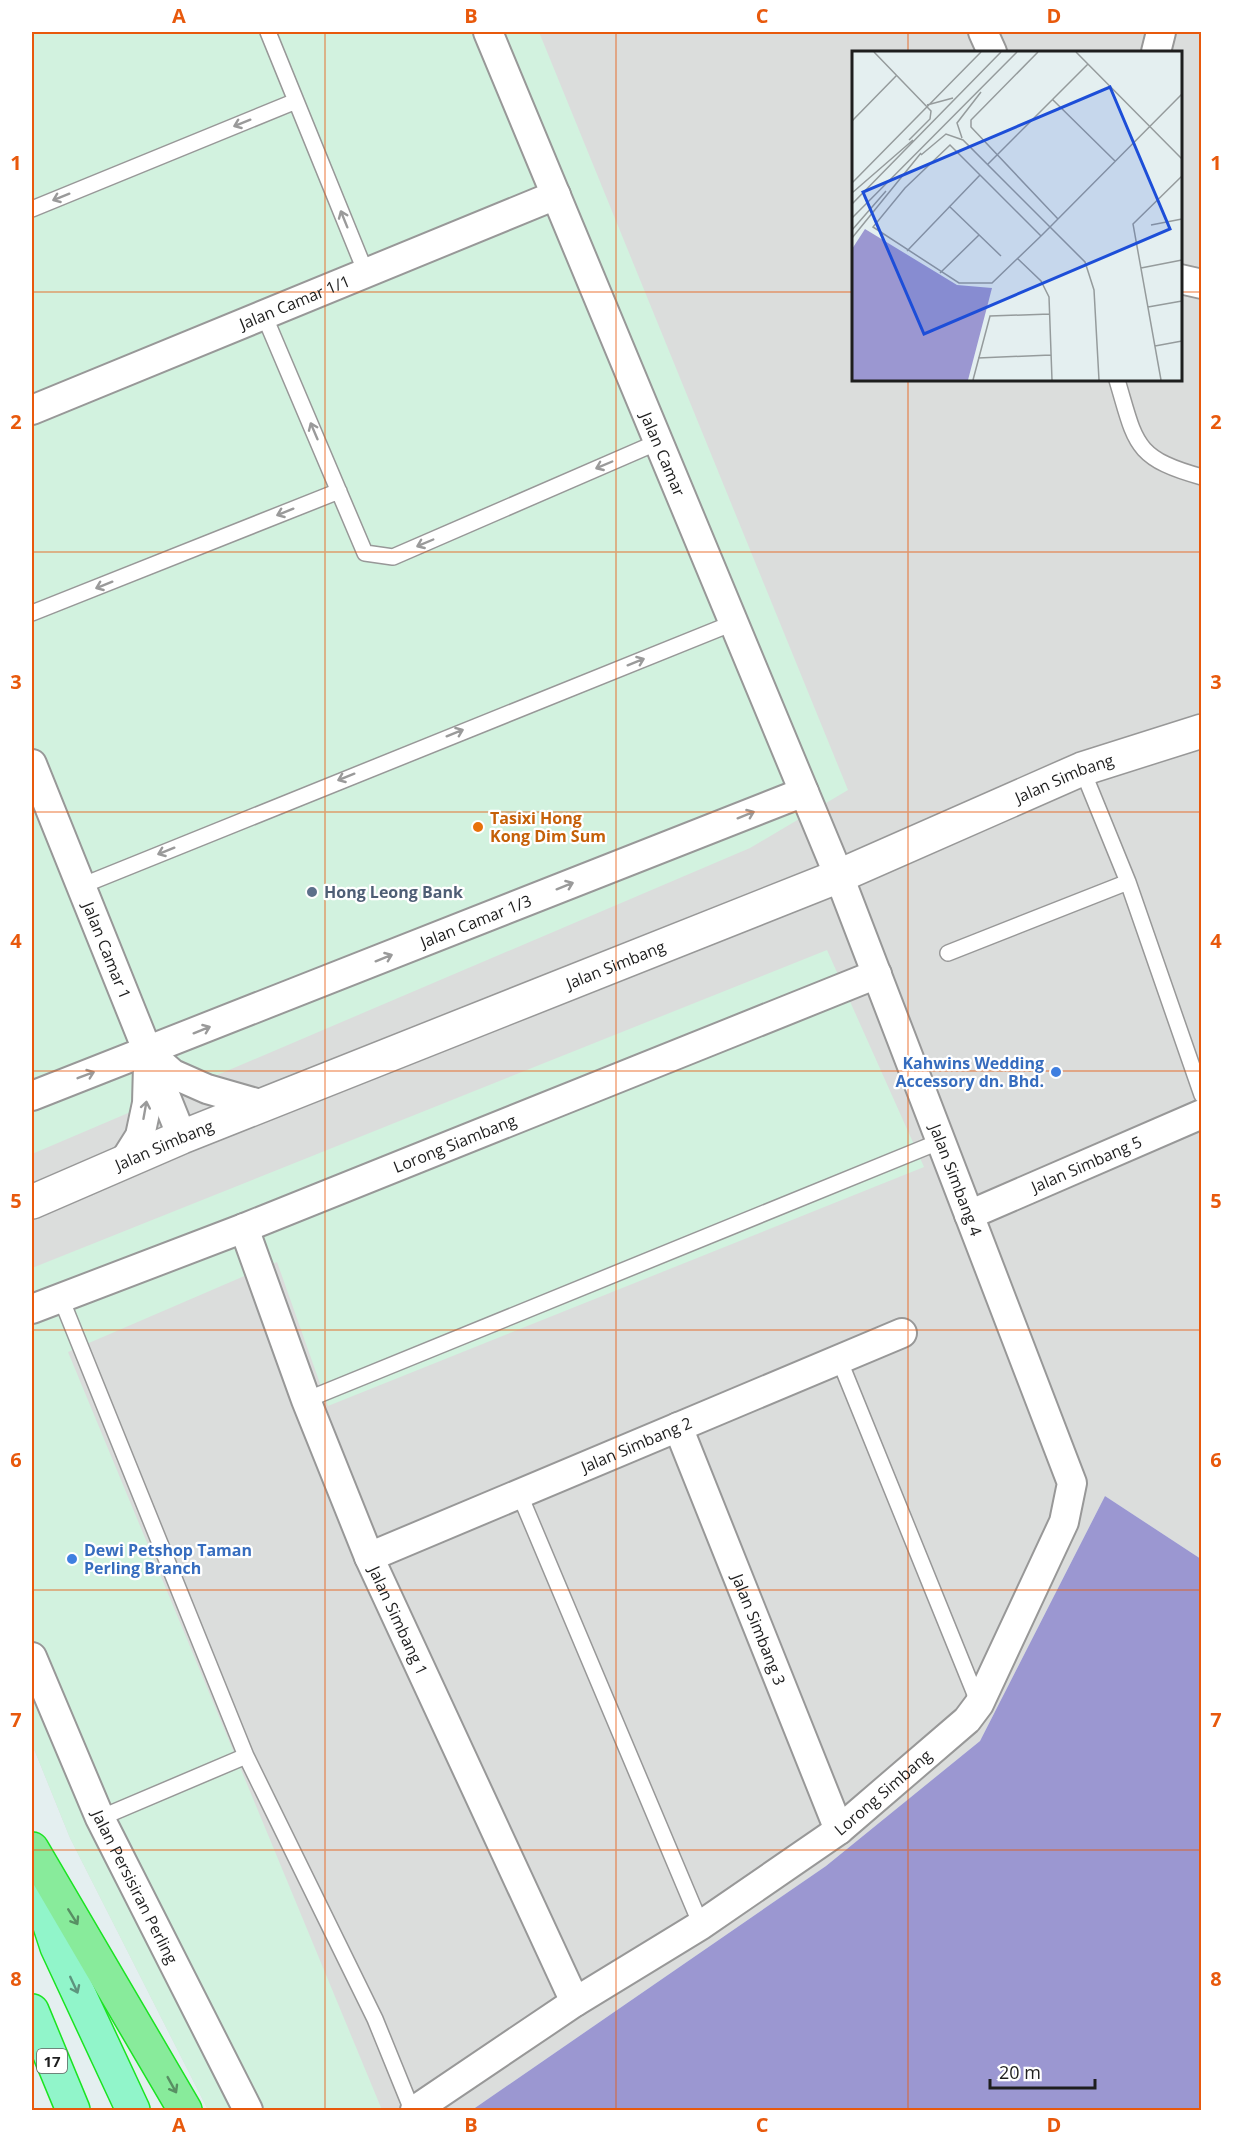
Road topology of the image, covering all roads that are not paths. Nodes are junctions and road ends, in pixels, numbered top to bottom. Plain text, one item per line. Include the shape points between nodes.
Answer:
1 (268, 32) edge
2 (488, 32) edge
3 (983, 32) edge
4 (1161, 32) edge
5 (992, 51) edge
6 (1156, 51) edge
7 (296, 101) junction
8 (556, 195) junction
9 (32, 209) edge
10 (366, 273) junction
11 (1182, 279) edge
12 (1202, 284) edge
13 (264, 315) junction
14 (1117, 381) edge
15 (32, 410) edge
16 (658, 442) junction
17 (1202, 477) edge
18 (339, 491) junction
19 (32, 613) edge
20 (734, 623) junction
21 (1202, 731) edge
22 (32, 764) edge
23 (1082, 769) junction
24 (804, 792) junction
25 (839, 876) junction
26 (1128, 882) junction
27 (81, 886) junction
28 (948, 953) dead end
29 (877, 974) junction
30 (148, 1051) junction
31 (1202, 1095) edge
32 (32, 1096) edge
33 (263, 1105) junction
34 (1202, 1114) edge
35 (182, 1137) junction
36 (941, 1141) junction
37 (123, 1163) junction
38 (32, 1202) edge
39 (969, 1215) junction
40 (244, 1228) junction
41 (60, 1296) junction
42 (32, 1309) edge
43 (902, 1333) dead end
44 (840, 1359) junction
45 (306, 1400) junction
46 (678, 1427) junction
47 (1072, 1483) joint
48 (519, 1494) junction
49 (369, 1557) junction
50 (32, 1657) edge
51 (979, 1704) junction
52 (246, 1756) junction
53 (100, 1818) junction
54 (839, 1830) junction
55 (32, 1849) edge
56 (32, 1871) edge
57 (701, 1925) junction
58 (575, 2002) junction
59 (32, 2011) edge
60 (72, 2110) edge
61 (133, 2110) edge
62 (185, 2110) edge
63 (248, 2110) edge
64 (413, 2110) edge

1 - 7 lane
2 - 8 street, Jalan Camar
3 - 5 street
4 - 6 street
7 -> 9 lane
10 -> 7 lane
8 - 10 street, Jalan Camar 1/1
8 - 16 street, Jalan Camar
10 - 13 street, Jalan Camar 1/1
11 - 12 street
13 - 15 street, Jalan Camar 1/1
18 -> 13 lane
14 - 17 lane via 1134,436 1150,456 1169,468
16 -> 18 lane via 393,556 365,553
16 - 20 street, Jalan Camar
18 -> 19 lane
20 - 24 street, Jalan Camar
20 - 27 lane
21 - 23 street, Jalan Simbang
22 - 27 street, Jalan Camar 1
23 - 25 street, Jalan Simbang
23 - 26 lane
24 - 25 street, Jalan Camar
30 -> 24 street, Jalan Camar 1/3
25 - 29 street, Jalan Simbang 4
25 - 33 street, Jalan Simbang
26 - 28 lane
26 - 31 lane
27 - 30 street, Jalan Camar 1
29 - 36 street, Jalan Simbang 4
29 - 40 street, Lorong Siambang
32 -> 30 street, Jalan Camar 1/3
30 - 33 street via 173,1074 207,1089
30 - 35 street, Jalan Camar 1
37 -> 30 street via 140,1136 147,1103
33 - 35 street, Jalan Simbang
34 - 39 street, Jalan Simbang 5
35 - 37 street, Jalan Simbang
36 - 39 street, Jalan Simbang 4
36 - 45 lane
37 - 38 street, Jalan Simbang
39 - 47 street, Jalan Simbang 4
40 - 41 street, Lorong Siambang
40 - 45 street, Jalan Simbang 1
41 - 42 street, Lorong Siambang
41 - 52 lane
43 - 44 street, Jalan Simbang 2
44 - 46 street, Jalan Simbang 2
44 - 51 lane
45 - 49 street, Jalan Simbang 1
46 - 48 street, Jalan Simbang 2
46 - 54 street, Jalan Simbang 3
47 - 51 street, Lorong Simbang via 1064,1522
48 - 49 street, Jalan Simbang 2
48 - 57 lane
49 - 58 street, Jalan Simbang 1
50 - 53 street, Jalan Persisiran Perling
51 - 54 street, Lorong Simbang via 967,1720
52 - 53 lane
52 - 64 lane via 375,2019
53 - 63 street, Jalan Persisiran Perling
54 - 57 street, Lorong Simbang
55 -> 62 highway
56 -> 61 highway via 57,1947
57 - 58 street, Lorong Simbang
58 - 64 street
59 - 60 highway, 17

